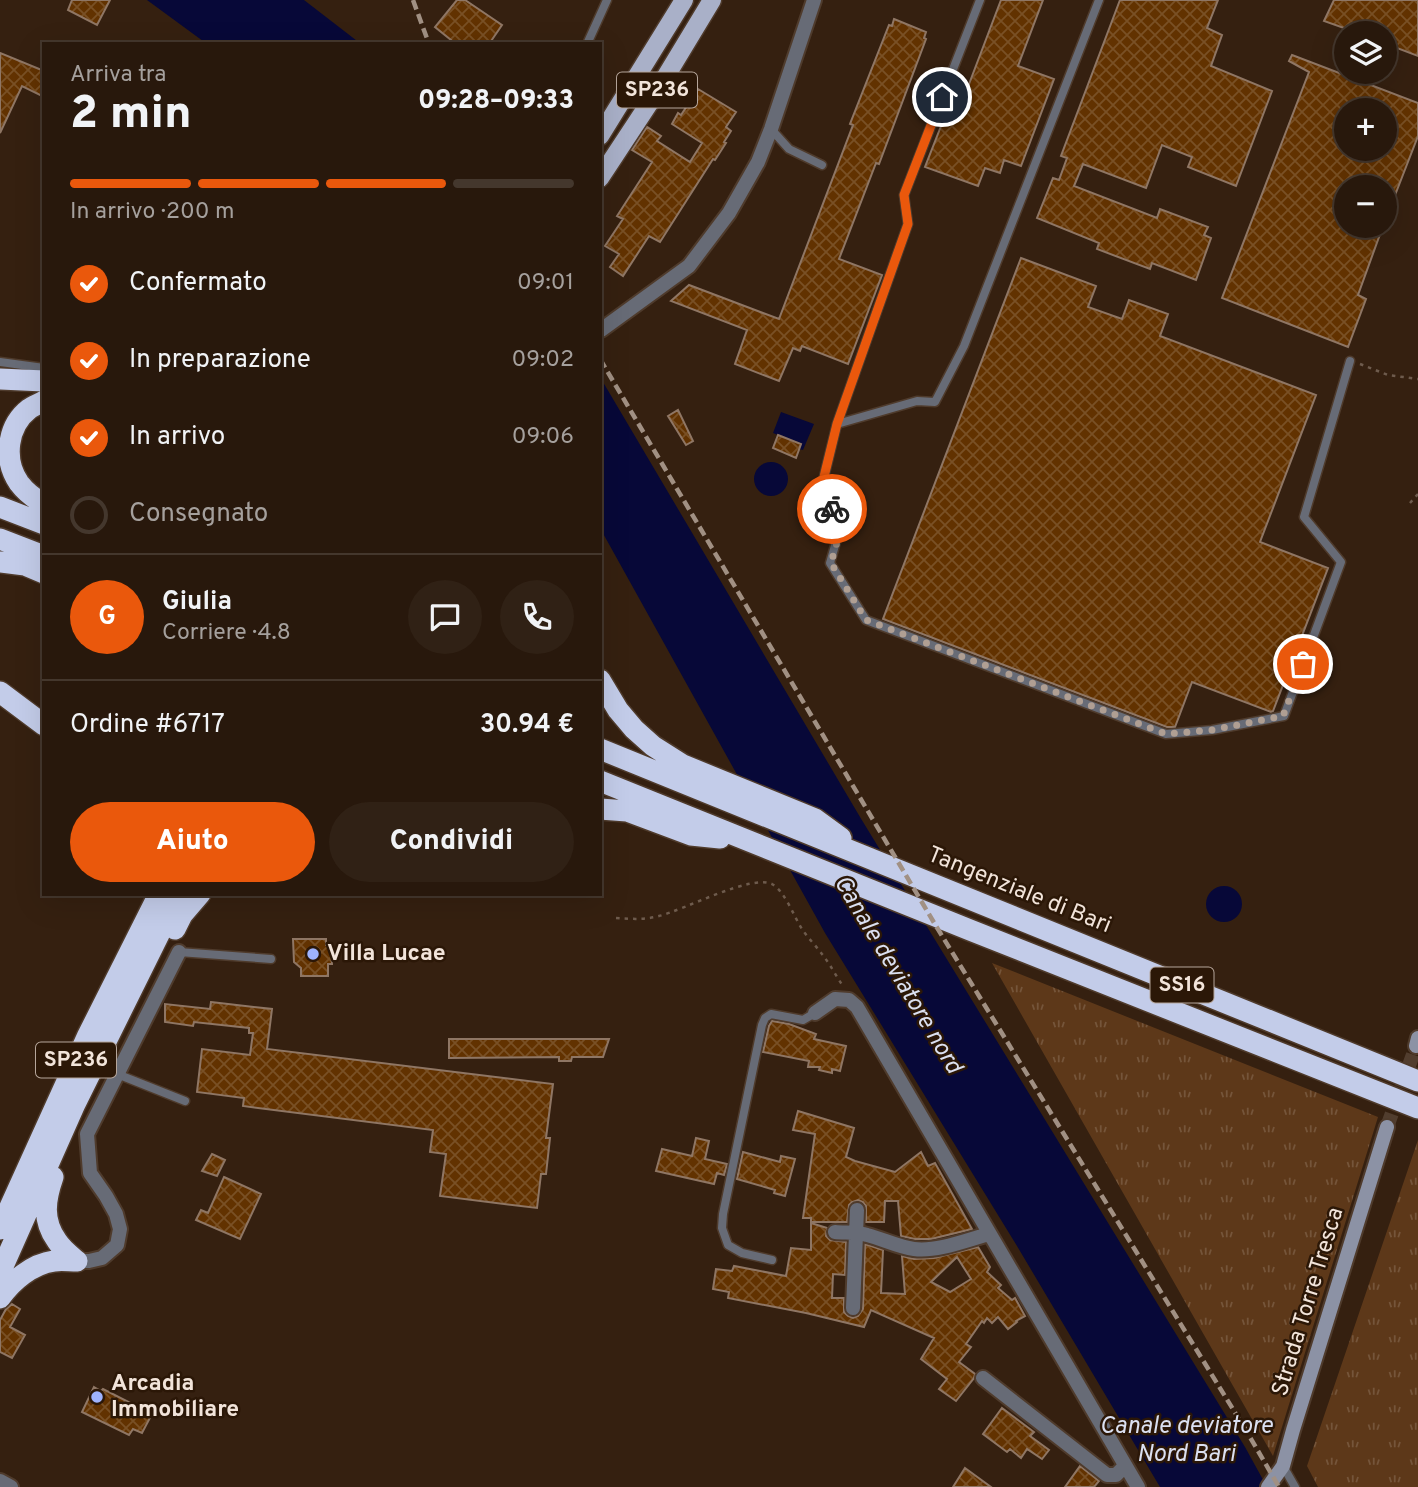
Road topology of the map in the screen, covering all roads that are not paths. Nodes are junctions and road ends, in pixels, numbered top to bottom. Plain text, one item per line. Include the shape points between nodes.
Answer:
1 (607, 0) edge
2 (684, 0) edge
3 (712, 0) edge
4 (814, 0) edge
5 (980, 0) edge
6 (1099, 0) edge
7 (588, 42) edge
8 (771, 129) junction
9 (602, 133) edge
10 (822, 165) dead end
11 (602, 175) edge
12 (602, 329) edge
13 (1350, 361) road end
14 (0, 362) edge
15 (42, 368) edge
16 (0, 379) edge
17 (42, 382) edge
18 (42, 402) edge
19 (837, 424) junction
20 (42, 503) edge
21 (0, 507) edge
22 (42, 523) edge
23 (0, 539) edge
24 (42, 555) edge
25 (0, 562) edge
26 (42, 572) edge
27 (602, 683) edge
28 (0, 692) edge
29 (42, 724) edge
30 (602, 750) edge
31 (602, 783) edge
32 (739, 797) junction
33 (602, 808) edge
34 (748, 841) junction
35 (143, 896) edge
36 (158, 896) edge
37 (178, 896) edge
38 (198, 896) edge
39 (179, 952) joint
40 (271, 958) dead end
41 (815, 1013) joint
42 (92, 1069) junction
43 (117, 1074) junction
44 (1418, 1081) edge
45 (69, 1096) junction
46 (185, 1101) dead end
47 (1418, 1108) edge
48 (1387, 1127) tunnel mouth
49 (857, 1210) dead end
50 (0, 1229) edge
51 (835, 1232) dead end
52 (855, 1234) junction
53 (989, 1234) junction
54 (772, 1259) dead end
55 (77, 1261) junction
56 (0, 1273) edge
57 (0, 1298) edge
58 (853, 1308) dead end
59 (983, 1378) dead end
60 (1125, 1466) junction
61 (1283, 1466) junction
62 (0, 1481) edge
63 (11, 1487) edge
64 (1138, 1487) edge
65 (1268, 1487) edge
66 (1295, 1487) edge

1 - 7 lane
2 - 9 main road, SP236
3 - 11 main road, SP236
4 - 8 street
5 - 19 lane via 904,195 908,224
6 - 19 lane via 964,346 935,402 917,401
8 - 10 lane via 789,149
8 - 12 street via 729,213 689,266
13 - 19 lane via 1304,517 1341,562 1332,587 1283,716 1212,730 1166,734 866,620 831,563 841,528 822,485
14 - 15 lane
16 - 17 highway
18 - 20 highway via 15,425 9,462 19,483
21 - 22 highway
23 - 24 highway
25 - 26 highway
27 - 32 highway via 618,710 653,746
28 - 29 highway
30 - 32 highway
31 - 34 highway, SS16
32 - 44 highway, Tangenziale di Bari / SS16 via 815,819 863,855
33 - 34 highway via 627,811 691,835
34 - 47 highway, SS16
35 - 45 highway via 83,1017
36 - 45 highway, SP236 via 87,1037
37 - 42 highway, SP236
38 - 42 highway via 182,915 119,1039
39 - 40 lane
39 - 43 street
41 - 53 street via 835,999 849,1000 857,1007
41 - 54 lane via 803,1020 771,1014 761,1025 723,1214 728,1245
42 - 45 highway, SP236
43 - 46 lane
43 - 55 street via 88,1134 90,1173 116,1214 120,1229 117,1245 102,1258
45 - 50 highway, SP236
45 - 55 highway via 67,1140 45,1210 57,1242
45 - 56 highway, SP236
48 - 61 street, Strada Torre Tresca
49 - 52 street
51 - 52 street
52 - 53 street via 915,1249
52 - 58 street
53 - 60 street
55 - 57 highway via 52,1261 32,1269
59 - 60 street via 1107,1475 1116,1475
60 - 64 street
61 - 65 street, Strada Torre Tresca
61 - 66 lane
62 - 63 street

